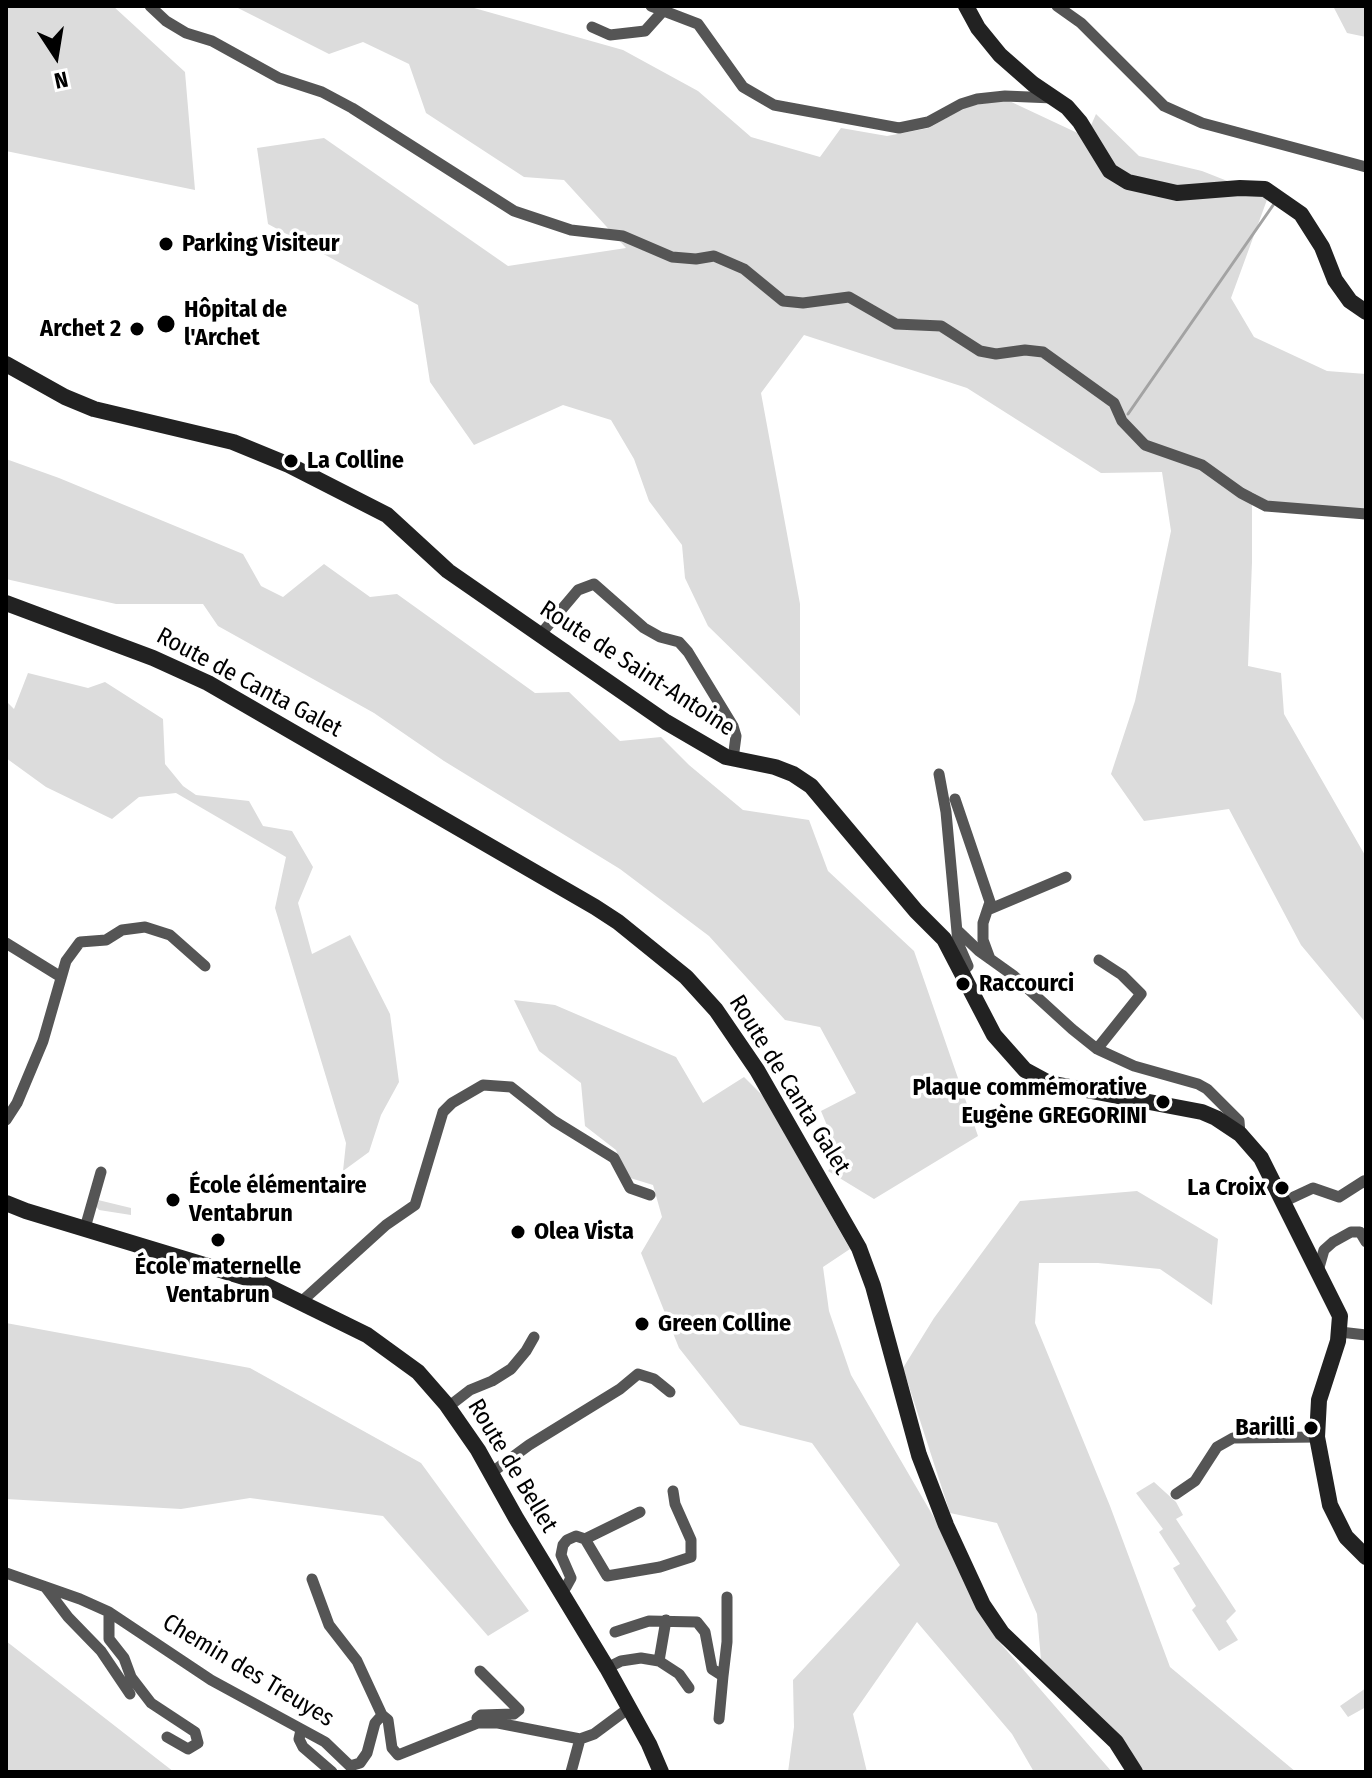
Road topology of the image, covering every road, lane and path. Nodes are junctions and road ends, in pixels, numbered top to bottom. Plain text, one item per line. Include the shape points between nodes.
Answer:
1 (150, 6) edge
2 (651, 6) edge
3 (966, 6) edge
4 (1057, 6) edge
5 (663, 11) junction
6 (592, 27) dead end
7 (1053, 98) junction
8 (1366, 167) edge
9 (1366, 312) edge
10 (6, 354) edge
11 (6, 364) edge
12 (23, 371) junction
13 (1366, 514) edge
14 (6, 603) edge
15 (540, 635) junction
16 (733, 759) junction
17 (939, 774) dead end
18 (955, 799) dead end
19 (1066, 877) dead end
20 (990, 909) junction
21 (957, 930) junction
22 (6, 943) edge
23 (1099, 960) dead end
24 (992, 963) junction
25 (205, 966) dead end
26 (962, 972) junction
27 (61, 977) junction
28 (1097, 1049) junction
29 (6, 1120) edge
30 (1240, 1134) junction
31 (101, 1172) dead end
32 (1366, 1183) edge
33 (650, 1195) dead end
34 (1283, 1202) junction
35 (6, 1203) edge
36 (85, 1228) junction
37 (1366, 1242) edge
38 (1318, 1271) junction
39 (301, 1302) junction
40 (1340, 1332) junction
41 (1366, 1335) edge
42 (534, 1337) dead end
43 (670, 1392) dead end
44 (448, 1407) junction
45 (1317, 1437) junction
46 (491, 1473) junction
47 (673, 1491) dead end
48 (1176, 1494) dead end
49 (640, 1512) dead end
50 (585, 1539) junction
51 (1366, 1557) edge
52 (6, 1573) edge
53 (312, 1579) dead end
54 (46, 1587) junction
55 (559, 1591) junction
56 (727, 1597) dead end
57 (109, 1612) junction
58 (666, 1620) junction
59 (615, 1632) dead end
60 (659, 1661) junction
61 (607, 1668) junction
62 (480, 1671) dead end
63 (723, 1676) junction
64 (689, 1688) dead end
65 (130, 1694) dead end
66 (629, 1708) junction
67 (382, 1715) junction
68 (719, 1719) dead end
69 (478, 1723) junction
70 (301, 1730) junction
71 (167, 1737) dead end
72 (580, 1739) junction
73 (332, 1772) edge
74 (571, 1772) edge
75 (661, 1772) edge
76 (1135, 1772) edge

1 - 13 street via 186,33 352,108 514,211 571,230 623,236 672,257 714,256 744,269 783,301 849,297 896,324 941,326 980,351 1043,352 1114,403 1122,421 1145,445 1202,465 1266,506
2 - 5 street
3 - 7 street via 1000,55
4 - 8 street via 1164,106 1202,123
5 - 6 street via 645,31 610,35
5 - 7 street via 698,24 743,87 774,105 899,128 928,122 977,99
7 - 9 street via 1080,122 1110,171 1128,182 1177,193 1265,189 1283,200 1301,214 1350,301
10 - 12 street, Route de Saint-Antoine
11 - 12 street, Route de Saint-Antoine
12 - 15 street, Route de Saint-Antoine via 94,409 216,436 323,482 387,515 448,571
14 - 76 street, Route de Canta Galet via 208,683 606,914 686,977 757,1070 859,1248 919,1455 983,1605 1002,1633 1116,1742
15 - 16 street, Route de Saint-Antoine via 666,722
15 - 16 street via 578,590 599,587 644,628 679,642 688,652 733,726
16 - 26 street, Route de Saint-Antoine via 775,767 819,794 944,939
17 - 21 street
18 - 20 street
19 - 20 street
20 - 24 street via 983,940
21 - 24 street
21 - 26 street via 968,966
22 - 27 street
23 - 28 street via 1141,994
24 - 28 street
25 - 27 street via 170,935 141,927 106,940 80,942
26 - 30 street, Route de Saint-Antoine via 1002,1047 1037,1078 1202,1112
27 - 29 street via 43,1041
28 - 30 street via 1207,1089 1239,1121
30 - 34 street, Route de Saint-Antoine via 1261,1158
31 - 36 street
32 - 34 street via 1339,1197 1313,1188
33 - 39 street via 630,1188 614,1158 511,1087 483,1085 443,1112 415,1205
34 - 38 street, Route de Saint-Antoine
35 - 36 street, Route de Bellet
36 - 39 street, Route de Bellet via 238,1275
37 - 38 street via 1360,1232 1351,1232 1333,1242 1324,1250
38 - 40 street, Route de Saint-Antoine via 1340,1316
39 - 44 street, Route de Bellet via 389,1349
40 - 41 street
40 - 45 street via 1319,1400
42 - 44 street via 511,1369
43 - 46 street via 638,1374
44 - 46 street, Route de Bellet
45 - 48 street via 1233,1438 1217,1447 1195,1481
45 - 51 street via 1330,1505 1346,1537
46 - 55 street, Route de Bellet
47 - 50 street via 691,1540 691,1557 607,1576
49 - 50 street
50 - 55 street via 576,1536 563,1545 561,1555 571,1578
52 - 54 street, Chemin des Treuyes
53 - 67 street via 329,1625 357,1661
54 - 57 street, Chemin des Treuyes
54 - 65 street
55 - 61 street, Route de Bellet
56 - 63 street
57 - 70 street, Chemin des Treuyes via 211,1680
57 - 71 street via 109,1639 131,1677 151,1703 195,1732 198,1743 188,1749
58 - 59 street
58 - 60 street
58 - 63 street via 697,1622 705,1632 712,1669
60 - 61 street via 641,1658
60 - 64 street
61 - 66 street, Route de Bellet
62 - 69 street via 519,1710 481,1715
63 - 68 street
66 - 72 street
66 - 75 street, Route de Bellet
67 - 69 street via 398,1755
67 - 70 street, Chemin des Treuyes via 367,1753 354,1766
69 - 72 street
70 - 73 street via 303,1747
72 - 74 street

